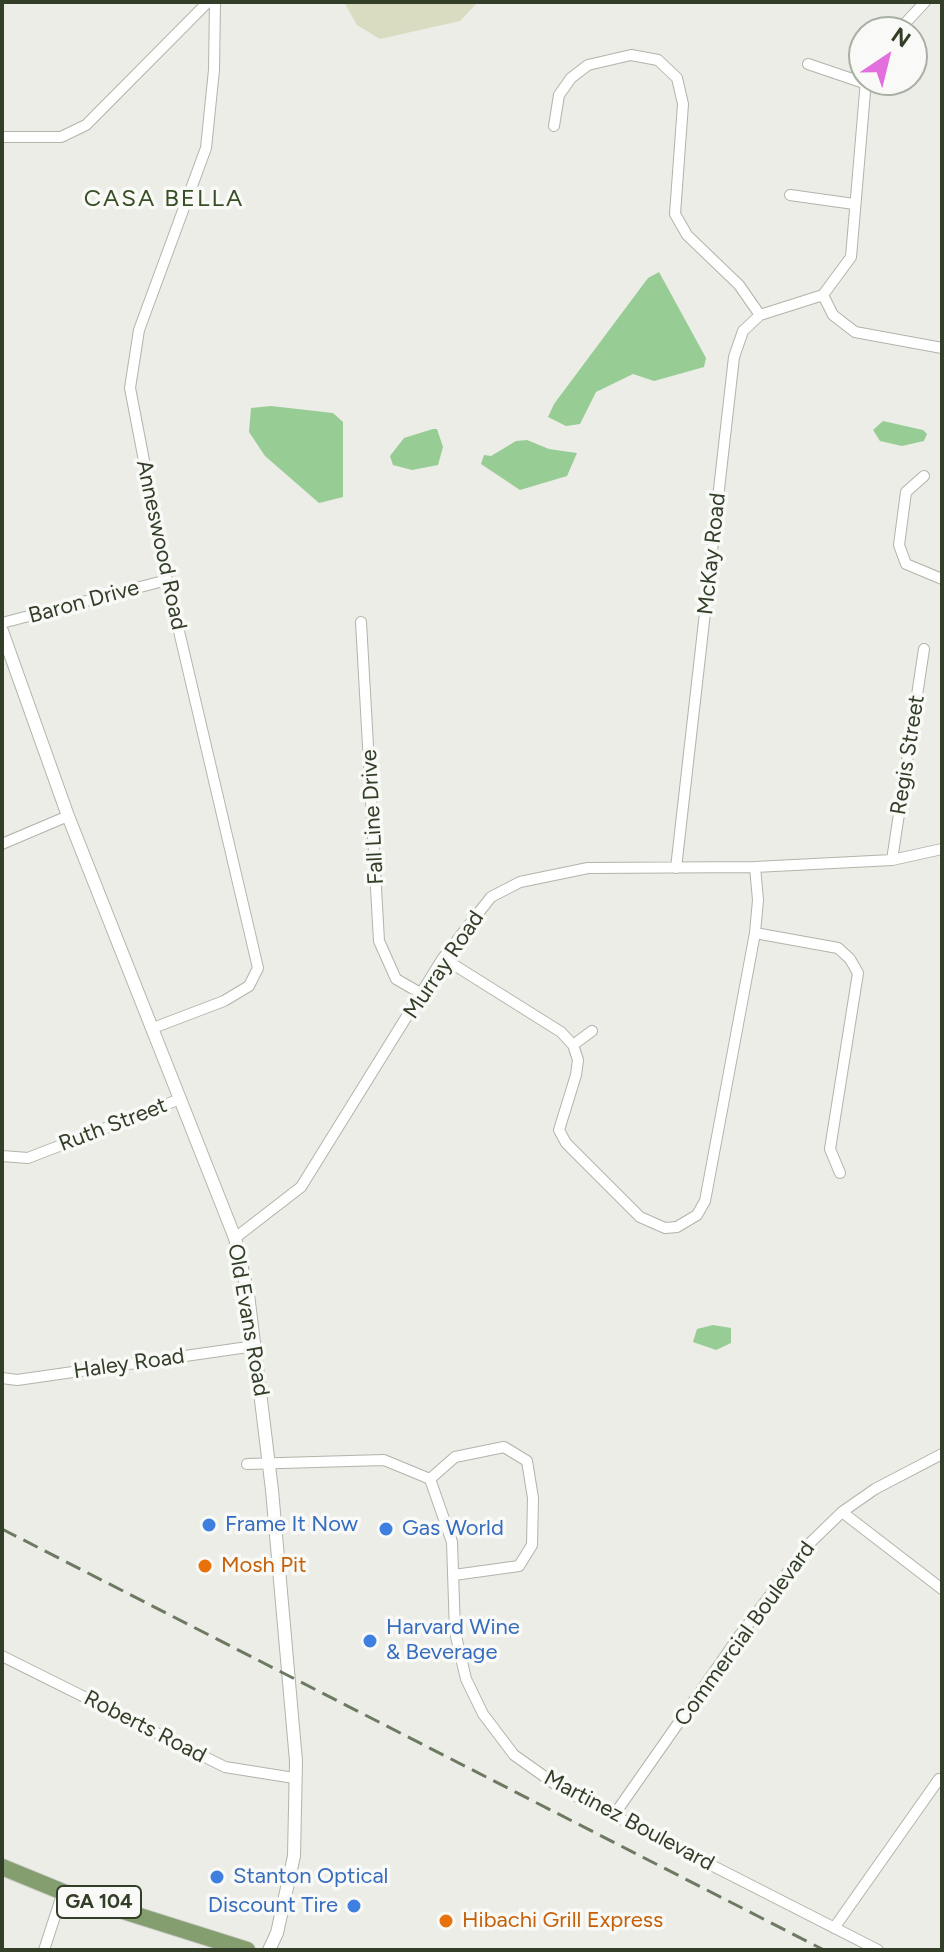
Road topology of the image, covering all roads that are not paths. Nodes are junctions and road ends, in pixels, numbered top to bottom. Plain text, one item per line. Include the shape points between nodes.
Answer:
1 (208, 2) edge
2 (215, 2) edge
3 (808, 64) dead end
4 (848, 77) edge
5 (864, 96) edge
6 (554, 126) dead end
7 (2, 137) edge
8 (790, 195) dead end
9 (854, 204) junction
10 (823, 295) junction
11 (760, 315) junction
12 (942, 348) edge
13 (924, 476) dead end
14 (942, 579) edge
15 (167, 580) junction
16 (361, 622) dead end
17 (2, 623) edge
18 (2, 631) edge
19 (924, 649) dead end
20 (68, 816) junction
21 (2, 844) edge
22 (942, 849) edge
23 (892, 860) junction
24 (755, 867) junction
25 (676, 868) junction
26 (755, 933) junction
27 (443, 958) junction
28 (422, 994) junction
29 (153, 1028) junction
30 (592, 1031) dead end
31 (573, 1045) junction
32 (180, 1099) junction
33 (2, 1156) edge
34 (840, 1173) dead end
35 (235, 1238) junction
36 (255, 1346) junction
37 (2, 1378) edge
38 (942, 1454) edge
39 (269, 1463) junction
40 (247, 1464) dead end
41 (430, 1479) junction
42 (842, 1512) junction
43 (454, 1575) junction
44 (942, 1589) edge
45 (2, 1656) edge
46 (294, 1778) junction
47 (939, 1779) dead end
48 (614, 1815) junction
49 (2, 1867) edge
50 (63, 1892) junction
51 (834, 1928) junction
52 (198, 1933) junction
53 (44, 1950) edge
54 (215, 1950) edge
55 (247, 1950) edge
56 (269, 1950) edge
57 (878, 1950) edge

1 - 7 street via 86,125 61,137
2 - 15 street, Anneswood Road via 206,148 133,354 130,388
3 - 4 street
5 - 9 street
6 - 11 street via 559,95 588,65 631,55 658,60 677,78 683,104 675,214 687,235 739,285
8 - 9 street
9 - 10 street via 851,257
10 - 11 street
10 - 12 street via 833,315 855,332
11 - 25 street, McKay Road via 743,331 734,357
13 - 14 street via 906,492 899,545 906,564
15 - 17 street, Baron Drive
15 - 29 street, Anneswood Road via 258,968 249,986 224,1001
16 - 28 street, Fall Line Drive via 379,941 396,979
18 - 20 street, Old Evans Road
19 - 23 street, Regis Street
20 - 21 street
20 - 29 street, Old Evans Road
22 - 23 street, Murray Road
23 - 24 street, Murray Road
24 - 25 street, Murray Road
24 - 26 street
25 - 27 street, Murray Road via 588,868 520,882 491,897
26 - 31 street via 705,1201 697,1215 665,1228 640,1217 566,1143 559,1130 576,1075
26 - 34 street via 838,948 858,973 830,1149
27 - 28 street, Murray Road
27 - 31 street via 561,1032
28 - 35 street, Murray Road via 301,1187
29 - 32 street, Old Evans Road
30 - 31 street
32 - 33 street, Ruth Street via 28,1158
32 - 35 street, Old Evans Road
35 - 36 street, Old Evans Road
36 - 37 street, Haley Road
36 - 39 street, Old Evans Road
38 - 42 street, Commercial Boulevard
39 - 40 street
39 - 41 street via 384,1460
39 - 46 street, Old Evans Road via 293,1704
41 - 43 street, Martinez Boulevard via 449,1524
41 - 43 street via 455,1457 504,1447 527,1461 532,1545 519,1566
42 - 44 street
42 - 48 street, Commercial Boulevard via 810,1543 740,1635
43 - 48 street, Martinez Boulevard via 458,1651 470,1690 494,1731 544,1778
45 - 46 street, Roberts Road via 225,1767
46 - 56 street, Old Evans Road via 294,1856
47 - 51 street
48 - 51 street, Martinez Boulevard
49 - 50 main road, GA 104
50 - 52 main road, GA 104
50 - 53 street
51 - 57 street, Martinez Boulevard
52 - 54 main road
52 - 55 main road, GA 104

